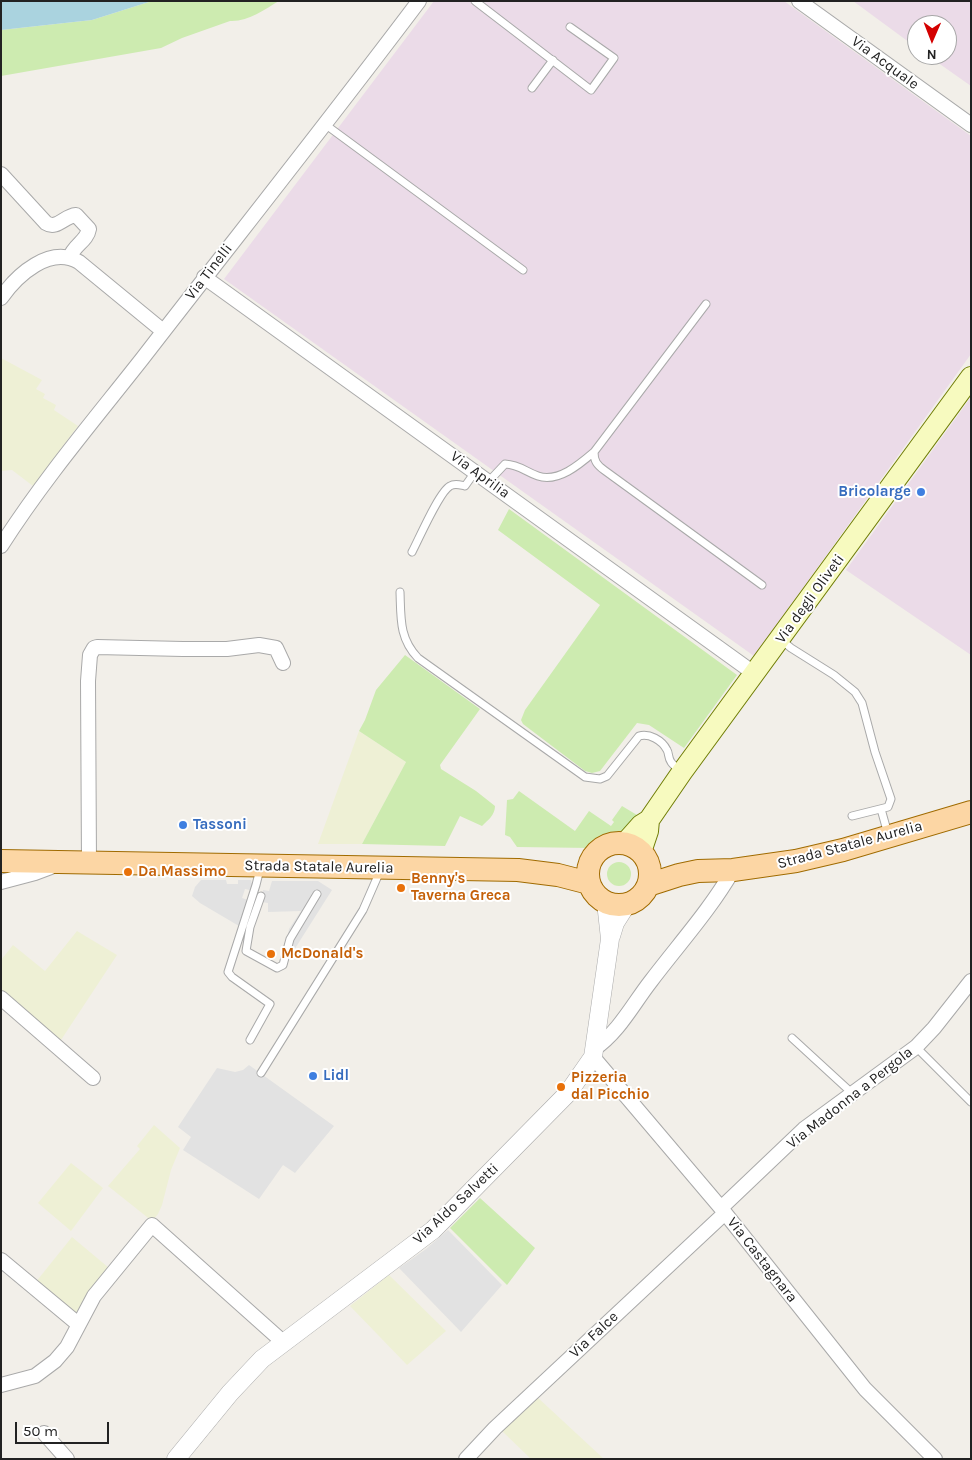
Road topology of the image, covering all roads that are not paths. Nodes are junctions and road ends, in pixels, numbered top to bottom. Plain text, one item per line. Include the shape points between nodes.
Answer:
1 (419, 1) edge
2 (475, 1) edge
3 (799, 1) edge
4 (570, 27) dead end
5 (553, 60) junction
6 (532, 88) dead end
7 (971, 124) edge
8 (326, 125) junction
9 (1, 174) edge
10 (70, 257) junction
11 (523, 270) dead end
12 (204, 277) junction
13 (1, 298) edge
14 (706, 304) dead end
15 (164, 331) junction
16 (971, 377) edge
17 (594, 452) junction
18 (476, 472) junction
19 (489, 481) junction
20 (1, 546) edge
21 (412, 552) dead end
22 (762, 585) dead end
23 (400, 592) dead end
24 (780, 639) junction
25 (283, 663) dead end
26 (755, 674) junction
27 (682, 772) junction
28 (881, 809) junction
29 (971, 812) edge
30 (852, 816) dead end
31 (889, 836) junction
32 (638, 852) junction
33 (592, 859) junction
34 (1, 861) edge
35 (61, 863) junction
36 (89, 864) junction
37 (260, 866) junction
38 (381, 868) junction
39 (518, 870) junction
40 (734, 870) junction
41 (698, 871) junction
42 (1, 882) edge
43 (590, 883) junction
44 (648, 886) junction
45 (317, 894) dead end
46 (261, 896) dead end
47 (616, 903) junction
48 (971, 981) edge
49 (1, 998) edge
50 (792, 1038) dead end
51 (250, 1040) dead end
52 (916, 1047) junction
53 (594, 1053) junction
54 (261, 1073) dead end
55 (93, 1078) dead end
56 (854, 1094) junction
57 (971, 1102) edge
58 (723, 1210) junction
59 (1, 1260) edge
60 (78, 1324) junction
61 (283, 1342) junction
62 (1, 1384) edge
63 (44, 1433) dead end
64 (67, 1459) edge
65 (176, 1459) edge
66 (466, 1459) edge
67 (935, 1459) edge

1 - 8 street, Via Tinelli
2 - 5 lane
3 - 7 street, Via Acquale
4 - 5 lane via 614,58 591,90
5 - 6 lane
8 - 11 lane
8 - 12 street, Via Tinelli
9 - 10 street via 50,226 76,215 90,229
10 - 13 street via 44,260 10,285
10 - 15 street
12 - 15 street, Via Tinelli
12 - 18 street, Via Aprilia
14 - 17 lane
15 - 20 street, Via Tinelli via 41,489
16 - 24 main road, Via degli Oliveti via 798,610
17 - 19 lane via 566,472 550,477 539,477 516,465 505,464
17 - 22 lane via 594,459 604,470
18 - 19 street, Via Aprilia
18 - 21 lane via 465,486 456,484 448,487
19 - 26 street, Via Aprilia
23 - 27 lane via 406,641 418,658 585,777 607,776 639,736 645,734 664,746 672,764
24 - 26 main road, Via degli Oliveti
24 - 28 lane via 834,674 855,692 862,703 891,799 888,807
25 - 36 street via 276,648 259,645 227,649 97,647 91,651 88,681
26 - 27 main road, Via degli Oliveti
27 - 32 main road, Via degli Oliveti via 649,820 648,831
28 - 30 lane
28 - 31 lane
29 - 31 main road, Strada Statale Aurelia
31 - 40 main road, Strada Statale Aurelia via 796,861
32 - 33 main road, Strada Statale Aurelia via 616,843 598,851
32 - 41 main road, Strada Statale Aurelia
32 - 44 main road via 650,878
33 - 39 main road, Strada Statale Aurelia
33 - 43 main road via 588,875
34 - 35 main road, Strada Statale Aurelia
35 - 36 main road, Strada Statale Aurelia
35 - 42 street
36 - 37 main road, Strada Statale Aurelia
37 - 38 main road, Strada Statale Aurelia
37 - 51 lane via 228,972 270,1004
38 - 39 main road, Strada Statale Aurelia
38 - 54 lane via 363,910
39 - 43 main road, Strada Statale Aurelia
40 - 41 main road, Strada Statale Aurelia
40 - 53 street via 619,1025
41 - 44 main road, Strada Statale Aurelia
43 - 47 main road via 599,897
44 - 47 main road, Strada Statale Aurelia via 636,900
45 - 46 lane via 290,939 280,968 246,951
47 - 53 street, Via Aldo Salvetti
48 - 52 street, Via Madonna a Pergola
49 - 55 street
50 - 56 lane
52 - 56 street, Via Madonna a Pergola
52 - 57 lane
53 - 58 street, Via Castagnara
53 - 61 street, Via Aldo Salvetti via 568,1093 433,1230
56 - 58 street, Via Madonna a Pergola via 804,1129
58 - 66 street, Via Falce
58 - 67 street, Via Castagnara via 865,1389
59 - 60 street
60 - 61 street via 94,1296 152,1225
60 - 62 street via 66,1348 55,1360 34,1376
61 - 65 street, Via Aldo Salvetti via 236,1386
63 - 64 street

